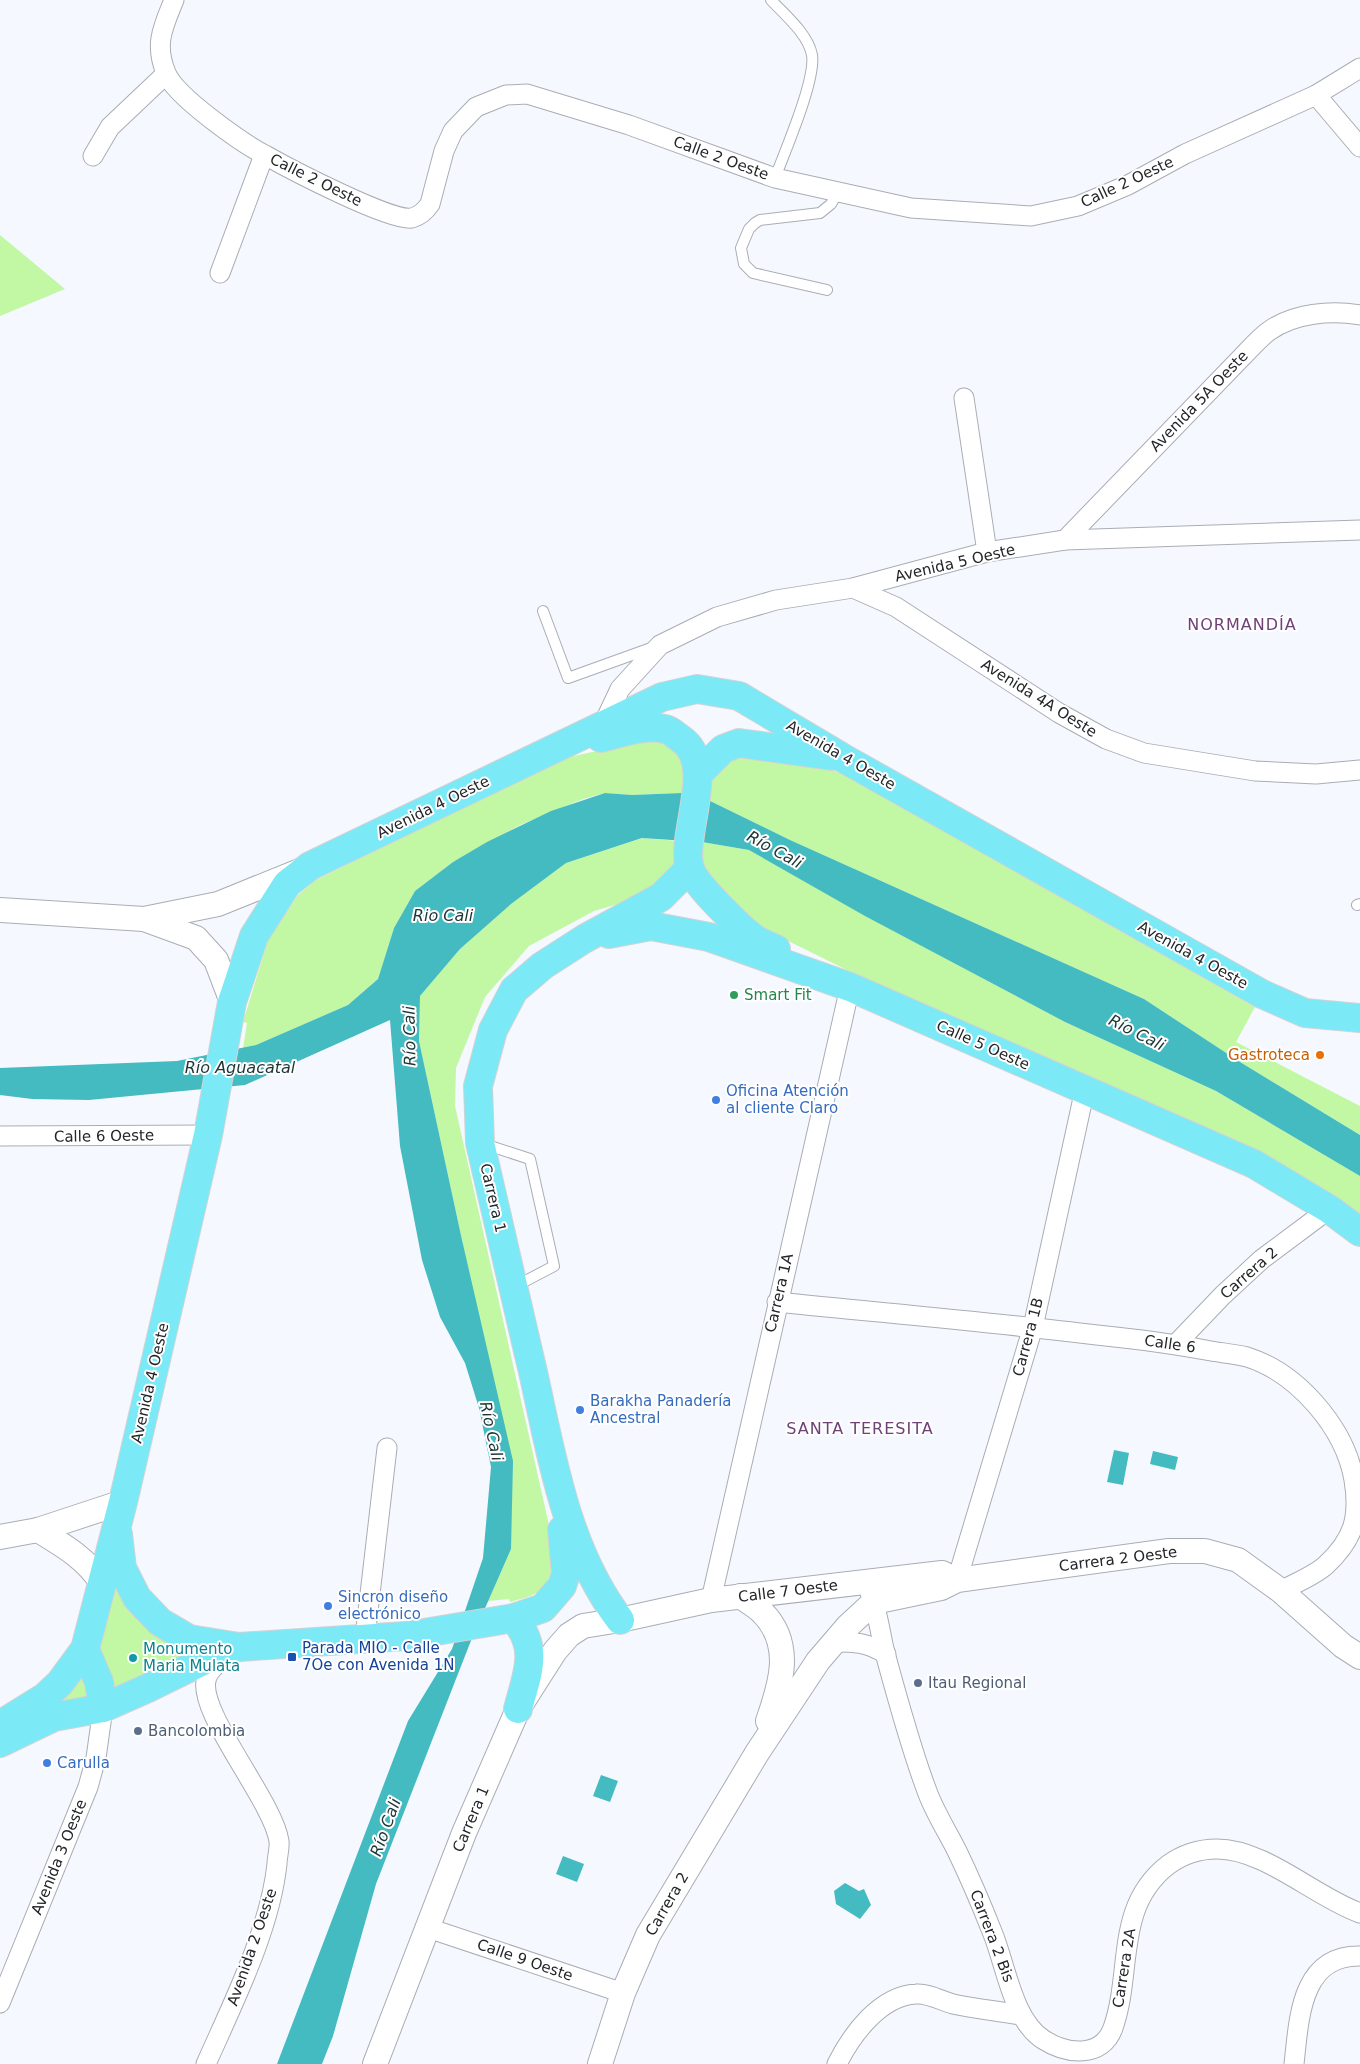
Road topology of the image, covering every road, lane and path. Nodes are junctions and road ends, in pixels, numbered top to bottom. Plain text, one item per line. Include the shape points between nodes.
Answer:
1 (174, 0) edge
2 (771, 0) edge
3 (1360, 68) edge
4 (166, 74) junction
5 (1316, 95) junction
6 (1360, 147) edge
7 (264, 155) junction
8 (93, 156) dead end
9 (775, 178) junction
10 (838, 192) junction
11 (220, 273) dead end
12 (827, 290) dead end
13 (1360, 315) edge
14 (964, 398) dead end
15 (1360, 530) edge
16 (1065, 540) junction
17 (987, 552) junction
18 (853, 588) junction
19 (543, 611) dead end
20 (660, 645) junction
21 (603, 724) junction
22 (556, 748) junction
23 (843, 758) junction
24 (1360, 770) edge
25 (697, 780) junction
26 (689, 860) junction
27 (310, 866) junction
28 (0, 910) edge
29 (144, 919) junction
30 (584, 939) junction
31 (850, 987) junction
32 (231, 1012) junction
33 (1360, 1018) edge
34 (1085, 1089) junction
35 (208, 1135) junction
36 (0, 1136) edge
37 (480, 1143) junction
38 (1329, 1209) junction
39 (1360, 1232) edge
40 (513, 1288) junction
41 (777, 1302) junction
42 (1032, 1327) junction
43 (1176, 1344) junction
44 (387, 1448) dead end
45 (561, 1495) junction
46 (123, 1502) junction
47 (38, 1530) junction
48 (0, 1537) edge
49 (957, 1580) junction
50 (101, 1582) junction
51 (862, 1582) junction
52 (1281, 1591) junction
53 (740, 1596) junction
54 (711, 1600) junction
55 (874, 1602) junction
56 (508, 1619) junction
57 (620, 1620) junction
58 (364, 1637) junction
59 (833, 1642) junction
60 (239, 1647) junction
61 (85, 1649) junction
62 (886, 1654) junction
63 (1360, 1658) edge
64 (103, 1708) junction
65 (518, 1709) junction
66 (0, 1725) edge
67 (0, 1743) edge
68 (757, 1754) junction
69 (1360, 1912) edge
70 (428, 1928) junction
71 (1360, 1956) edge
72 (623, 1993) junction
73 (0, 2003) edge
74 (1021, 2015) junction
75 (206, 2064) edge
76 (375, 2064) edge
77 (600, 2064) edge
78 (837, 2064) edge
79 (1294, 2064) edge

1 - 4 street via 159,39
2 - 9 lane via 805,38 812,54 812,74
3 - 5 street, Calle 2 Oeste
4 - 7 street, Calle 2 Oeste via 185,97
4 - 8 street via 110,127
5 - 6 street
5 - 10 street, Calle 2 Oeste via 1185,154 1128,185 1078,206 1031,216 911,208
7 - 9 street, Calle 2 Oeste via 388,214 412,218 430,204 453,131 476,107 506,95 527,94 629,125
7 - 11 street
9 - 10 street, Calle 2 Oeste
10 - 12 lane via 820,213 760,220 749,229 741,248 744,264 753,273
13 - 16 street, Avenida 5A Oeste via 1344,312 1309,314 1270,330
14 - 17 street
15 - 16 street, Avenida 5 Oeste
16 - 17 street, Avenida 5 Oeste
17 - 18 street, Avenida 5 Oeste
18 - 20 street, Avenida 5 Oeste via 776,600 726,614
18 - 24 street, Avenida 4A Oeste via 896,607 1059,713 1106,739 1144,753 1255,771 1316,774
19 - 20 lane via 568,678
20 - 21 street, Avenida 5 Oeste via 620,689
21 - 22 main road, Avenida 4 Oeste
21 - 23 main road, Avenida 4 Oeste via 662,697 697,689 739,696
22 - 25 main road via 640,729 667,729 687,743 696,756
22 - 27 main road, Avenida 4 Oeste
23 - 25 main road via 739,743 723,749
23 - 33 main road, Avenida 4 Oeste via 1262,994 1304,1013
25 - 26 main road
26 - 30 main road, Carrera 1 via 661,897
26 - 31 main road via 713,900 755,939
27 - 29 street, Avenida 4 Oeste via 218,904
27 - 32 main road, Avenida 4 Oeste via 286,884 254,936
28 - 29 street, Avenida 4 Oeste
29 - 32 street, Avenida 4 Oeste via 196,938 216,960
30 - 31 main road, Calle 5 Oeste via 651,926 709,937
30 - 37 main road, Carrera 1 via 542,966 514,990 497,1022 478,1086
31 - 34 main road, Calle 5 Oeste
31 - 41 street, Carrera 1A
32 - 35 main road, Avenida 4 Oeste
34 - 38 main road, Calle 5 Oeste via 1254,1164
34 - 42 street, Carrera 1B
35 - 36 street, Calle 6 Oeste
35 - 46 main road, Avenida 4 Oeste
37 - 40 main road, Carrera 1
37 - 40 lane via 530,1159 554,1266
38 - 39 main road, Calle 5 Oeste
38 - 43 street, Carrera 2 via 1222,1295
40 - 45 main road, Carrera 1
41 - 42 street, Calle 6
41 - 54 street, Carrera 1A
42 - 43 street, Calle 6
42 - 49 street, Carrera 1B
43 - 52 street, Calle 6 via 1247,1357 1276,1372 1304,1393 1332,1425 1347,1452 1358,1498 1357,1518 1349,1537 1325,1566
44 - 58 street
45 - 56 main road via 566,1554 562,1586 543,1608
45 - 57 main road via 591,1576
46 - 47 street
46 - 50 main road, Avenida 4 Oeste
46 - 60 main road via 118,1535 122,1568 137,1598 160,1622 189,1639
47 - 48 street
47 - 50 street via 86,1563
49 - 51 street, Calle 7 Oeste via 942,1573
49 - 52 street, Carrera 2 Oeste via 1169,1550 1205,1551 1238,1560
49 - 55 street, Carrera 2 Oeste via 941,1588
50 - 61 main road, Avenida 4 Oeste
51 - 53 street, Calle 7 Oeste
51 - 55 street, Carrera 2 Bis
52 - 63 street, Carrera 2 Oeste
53 - 54 street, Calle 7 Oeste
53 - 68 street, Carrera 2 via 762,1611 772,1625 784,1658 782,1678
54 - 57 street, Calle 7 Oeste
55 - 59 street, Carrera 2
55 - 62 street, Carrera 2 Bis
56 - 58 main road via 406,1636
56 - 65 main road via 522,1628 530,1644
57 - 65 street, Carrera 1 via 583,1626 569,1635
58 - 60 main road
59 - 62 street via 871,1645
59 - 68 street, Carrera 2
60 - 64 main road
60 - 75 street, Avenida 2 Oeste via 216,1664 207,1677 205,1690 216,1718 262,1796 279,1842 274,1892 239,1989
61 - 64 main road via 99,1682
61 - 66 main road, Avenida 4 Oeste via 60,1683 45,1697
62 - 74 street, Carrera 2 Bis via 927,1792 994,1935
64 - 67 main road via 54,1717
64 - 73 street, Avenida 3 Oeste via 88,1787
65 - 70 street, Carrera 1 via 464,1833
68 - 72 street, Carrera 2 via 648,1935
69 - 74 street, Carrera 2A via 1243,1852 1197,1850 1176,1858 1154,1876 1141,1895 1129,1924 1112,2031 1100,2044 1086,2051 1055,2047 1037,2036
70 - 72 street, Calle 9 Oeste
70 - 76 street, Carrera 1
71 - 79 street via 1334,1960 1312,1982 1299,2012
72 - 77 street, Carrera 2
74 - 78 street via 955,2004 918,1993 894,1998 848,2042

